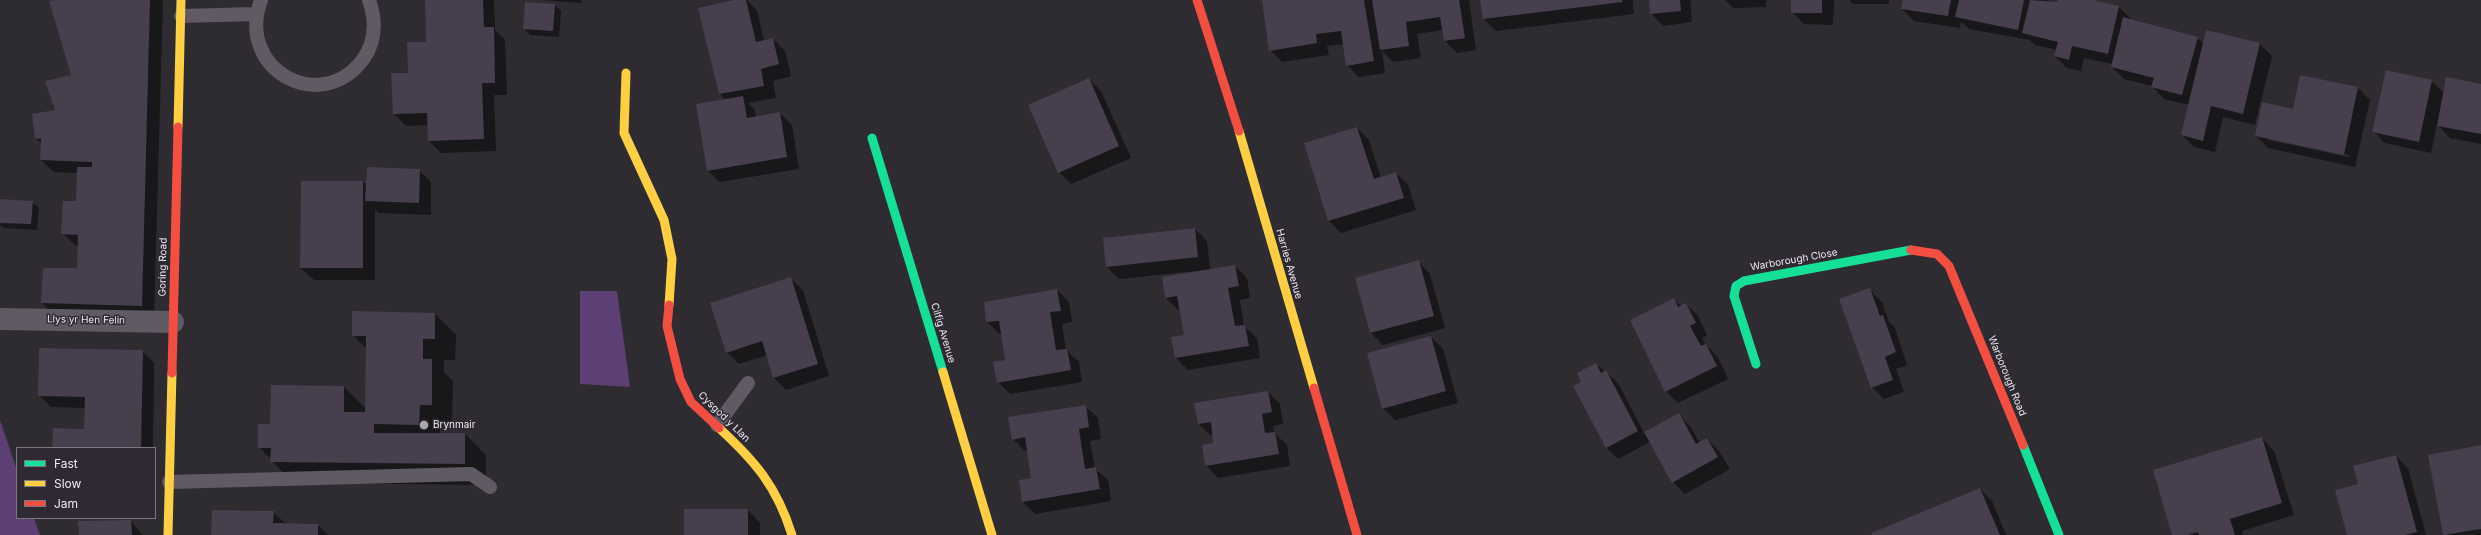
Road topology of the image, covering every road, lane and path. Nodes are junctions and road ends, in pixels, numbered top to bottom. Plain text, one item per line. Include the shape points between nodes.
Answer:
1 (181, 0) edge
2 (261, 0) edge
3 (369, 0) edge
4 (1196, 0) edge
5 (256, 14) junction
6 (181, 16) junction
7 (626, 73) dead end
8 (872, 138) dead end
9 (1914, 250) joint
10 (0, 319) edge
11 (173, 322) junction
12 (1756, 364) dead end
13 (748, 383) dead end
14 (717, 425) junction
15 (169, 482) junction
16 (490, 487) dead end
17 (168, 535) edge
18 (792, 535) edge
19 (992, 535) edge
20 (1357, 535) edge
21 (2059, 535) edge

1 - 6 street, Goring Road
2 - 5 lane
3 - 5 lane via 374,14 374,34 368,52 357,68 341,78 323,84 304,84 286,78 271,66 257,39
4 - 20 street, Harries Avenue via 1234,115
5 - 6 lane
6 - 11 street, Goring Road
7 - 14 street, Cysgod y Llan via 624,133 664,220 672,259 667,326 680,379 691,402
8 - 19 street, Cilfig Avenue
9 - 12 street, Warborough Close via 1744,281 1736,286 1734,296
9 - 21 street, Warborough Road via 1934,251 1949,264
10 - 11 street, Llys yr Hen Felin
11 - 15 street, Goring Road
13 - 14 lane
14 - 18 street, Cysgod y Llan via 743,450 770,482 786,515
15 - 16 lane via 471,474
15 - 17 street, Goring Road

